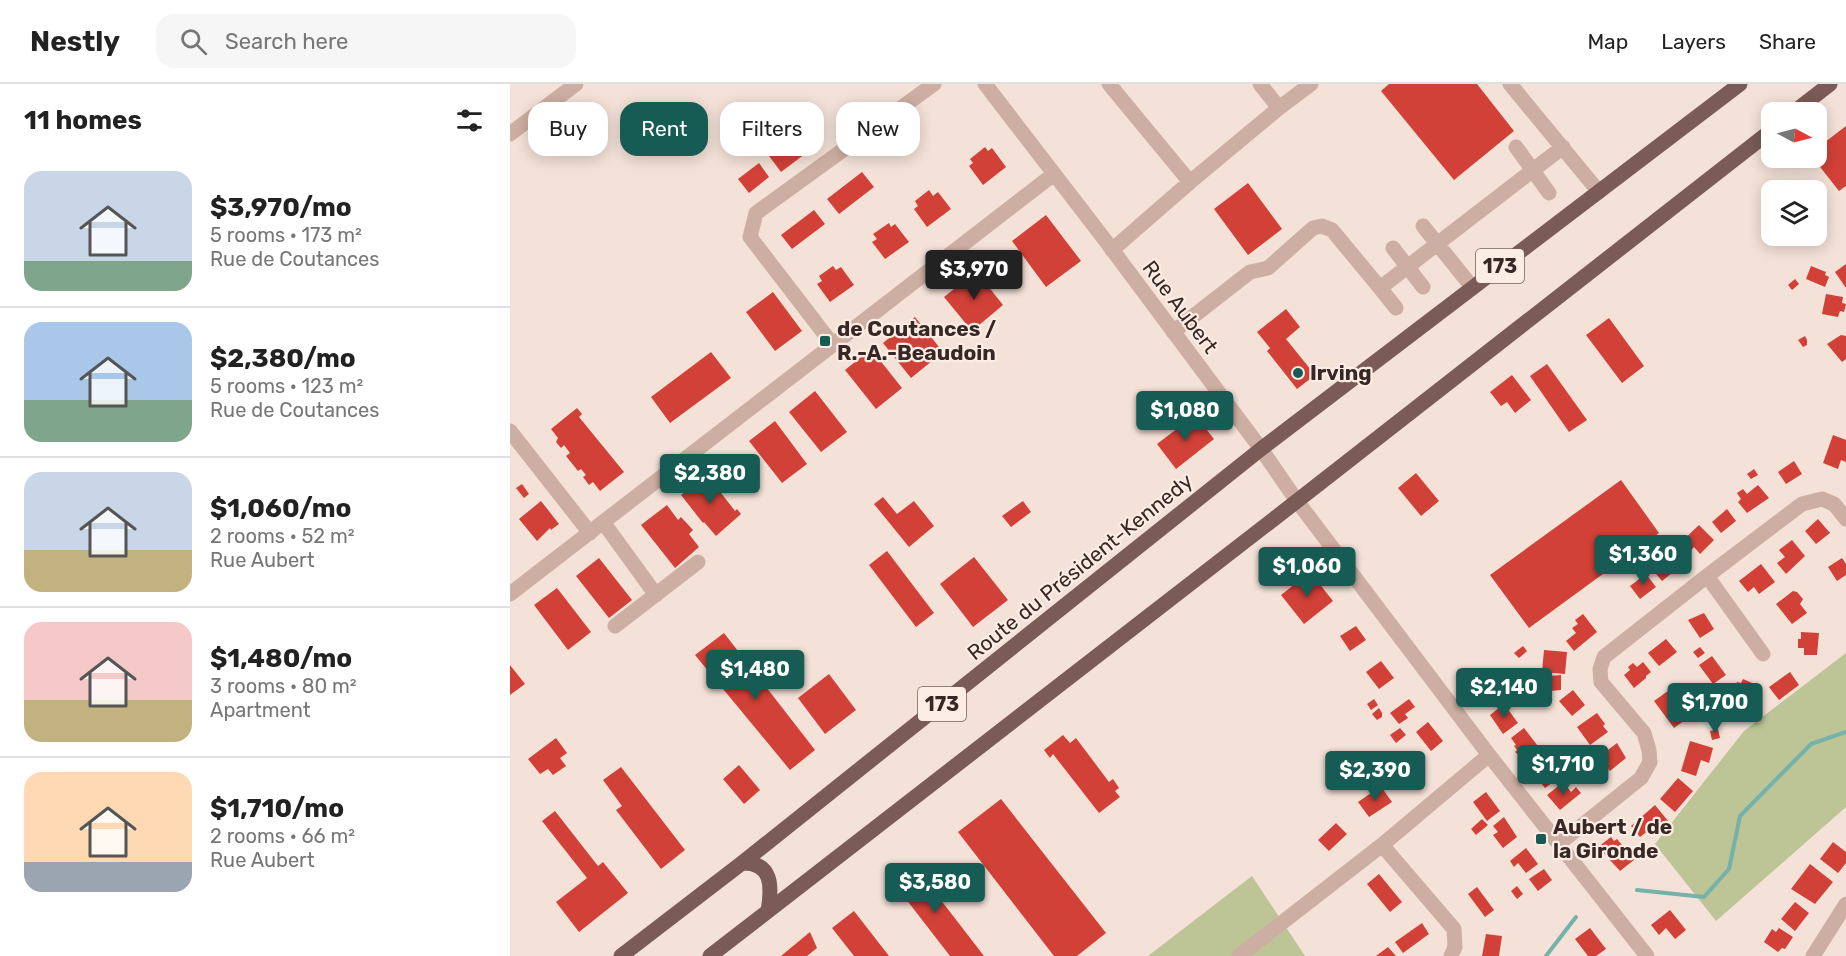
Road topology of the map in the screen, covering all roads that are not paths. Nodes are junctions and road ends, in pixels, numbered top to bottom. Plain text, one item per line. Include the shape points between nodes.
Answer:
1 (576, 84) edge
2 (934, 84) edge
3 (985, 84) edge
4 (1109, 84) edge
5 (1260, 84) edge
6 (1311, 84) edge
7 (1510, 84) edge
8 (1740, 84) edge
9 (1830, 84) edge
10 (1807, 102) edge
11 (1280, 108) junction
12 (510, 134) edge
13 (1761, 139) edge
14 (1516, 147) dead end
15 (1563, 147) junction
16 (1533, 170) junction
17 (1054, 174) junction
18 (1190, 182) junction
19 (1599, 192) junction
20 (1549, 193) dead end
21 (1424, 226) dead end
22 (1438, 244) junction
23 (1393, 248) dead end
24 (1112, 250) junction
25 (1408, 267) junction
26 (1423, 287) dead end
27 (1472, 287) junction
28 (1380, 288) junction
29 (1396, 308) dead end
30 (1173, 332) junction
31 (833, 345) junction
32 (510, 431) edge
33 (1261, 449) junction
34 (1297, 501) junction
35 (1846, 519) edge
36 (603, 522) junction
37 (590, 533) junction
38 (698, 562) dead end
39 (1707, 576) junction
40 (510, 594) edge
41 (656, 595) junction
42 (615, 626) dead end
43 (1763, 654) dead end
44 (1489, 755) junction
45 (1560, 843) junction
46 (1382, 845) junction
47 (742, 863) junction
48 (1846, 904) edge
49 (768, 911) junction
50 (621, 956) edge
51 (710, 956) edge
52 (1239, 956) edge
53 (1451, 956) edge
54 (1647, 956) edge
55 (1814, 956) edge

1 - 12 street
2 - 31 street via 756,213 750,237
3 - 17 street, Rue Aubert
4 - 18 street
5 - 11 street
6 - 11 street
7 - 15 street
8 - 19 main road, Route du Président-Kennedy / 173
9 - 10 main road
11 - 18 street
13 - 34 main road, 173
14 - 16 street
15 - 16 street
15 - 19 street
16 - 20 street
16 - 22 street
17 - 24 street, Rue Aubert
17 - 31 street
18 - 24 street
19 - 27 main road, Route du Président-Kennedy / 173
21 - 22 street
22 - 25 street
22 - 27 street
23 - 25 street
24 - 30 street, Rue Aubert
25 - 26 street
25 - 28 street
27 - 33 main road, Route du Président-Kennedy / 173
28 - 29 street
28 - 30 street via 1332,230 1322,226 1313,228 1268,268 1250,272
30 - 33 street, Rue Aubert
31 - 36 street
32 - 37 street
33 - 34 street, Rue Aubert
33 - 47 main road, Route du Président-Kennedy / 173
34 - 44 street, Rue Aubert
34 - 49 main road, 173
35 - 39 street via 1834,504 1822,499 1802,504
36 - 37 street
36 - 41 street
37 - 40 street
38 - 41 street
39 - 43 street
39 - 45 street via 1604,657 1601,682 1644,733 1650,762 1641,778
41 - 42 street
44 - 45 street, Rue Aubert
44 - 46 street
45 - 54 street, Rue Aubert
46 - 52 street
46 - 53 street via 1454,929
47 - 49 main road via 754,862 764,869 770,888
47 - 50 main road, Route du Président-Kennedy / 173
48 - 55 street
49 - 51 main road, 173

